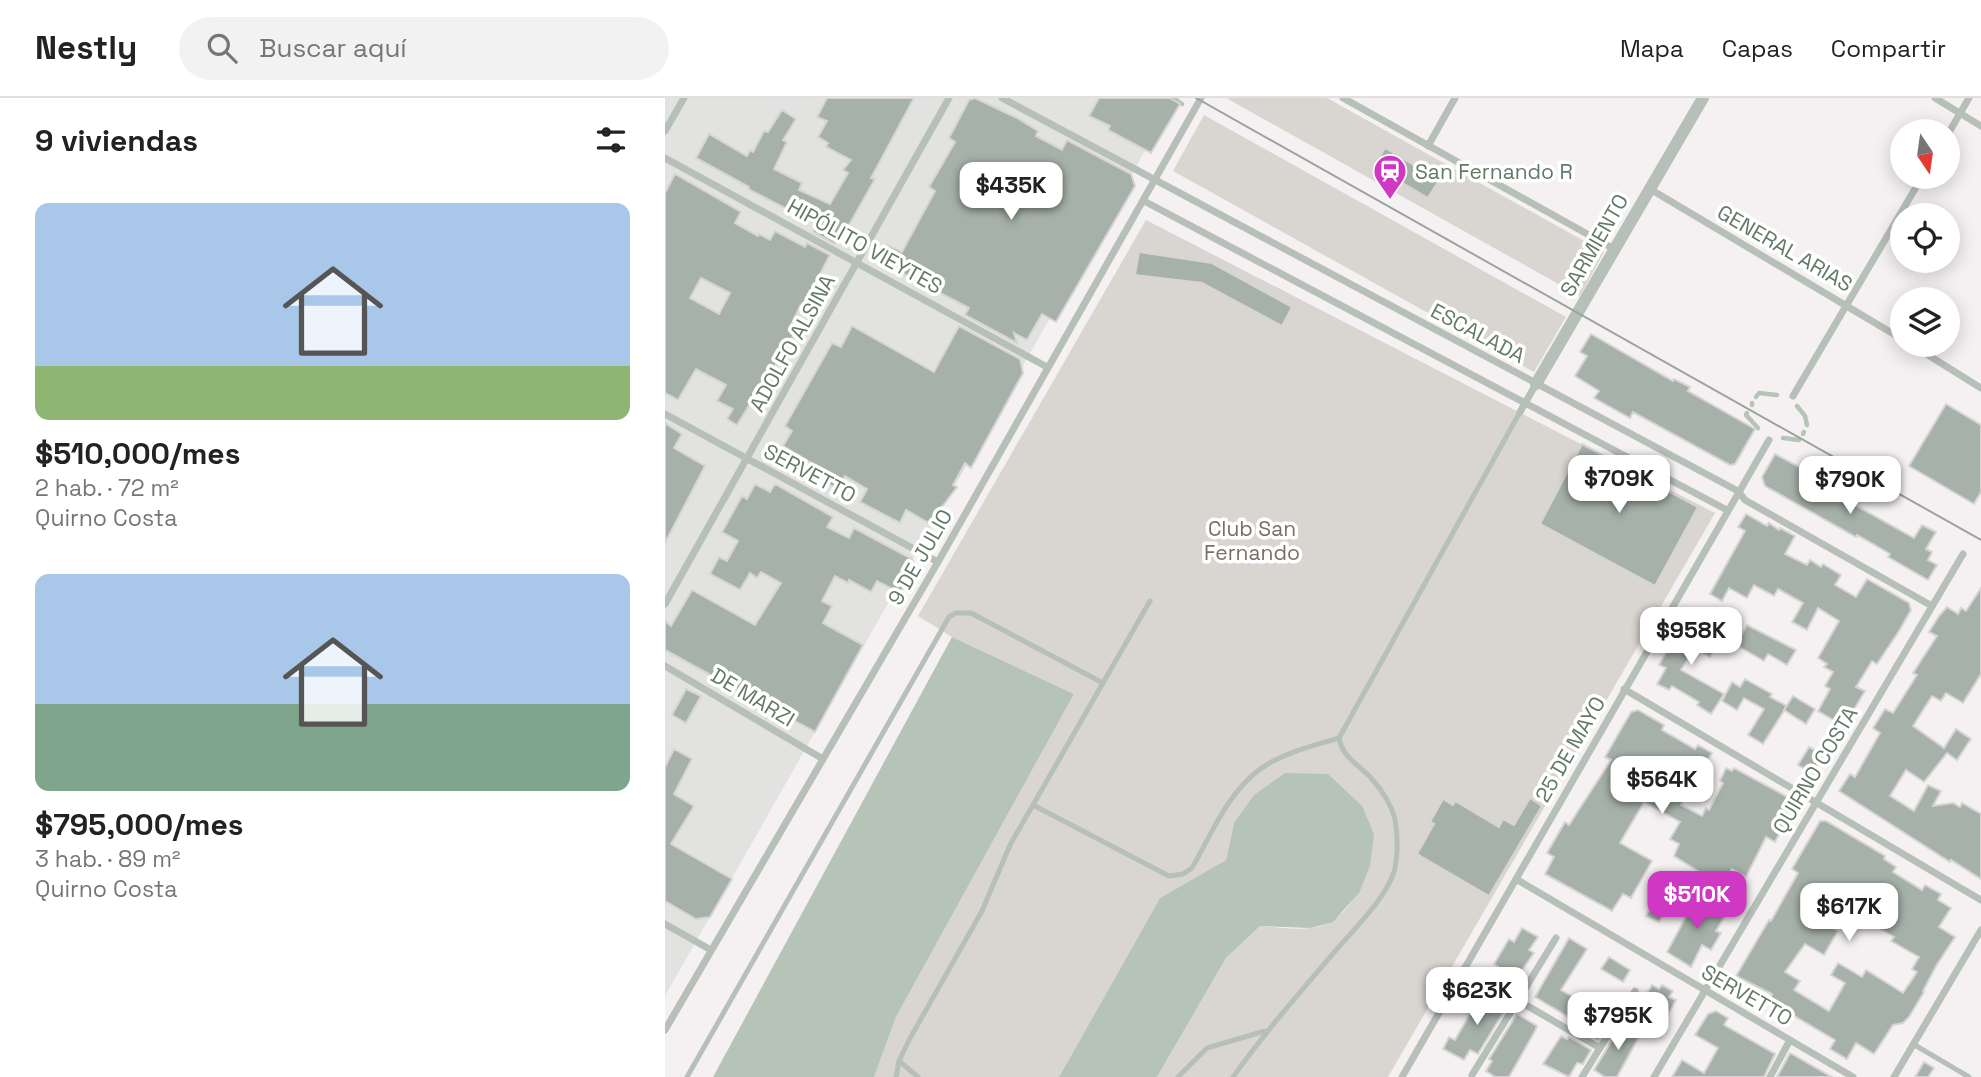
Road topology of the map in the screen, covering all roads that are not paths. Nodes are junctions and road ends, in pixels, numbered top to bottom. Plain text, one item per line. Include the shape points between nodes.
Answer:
1 (949, 98) edge
2 (1002, 98) edge
3 (1201, 98) edge
4 (1343, 98) edge
5 (1455, 98) edge
6 (1703, 98) edge
7 (1935, 98) edge
8 (1969, 98) edge
9 (681, 99) edge
10 (1960, 113) junction
11 (1957, 119) edge
12 (1981, 125) edge
13 (665, 131) edge
14 (1428, 146) junction
15 (665, 158) edge
16 (1154, 178) junction
17 (1650, 189) junction
18 (1915, 189) edge
19 (1144, 201) junction
20 (1614, 250) junction
21 (857, 261) junction
22 (1847, 304) junction
23 (1890, 331) edge
24 (1931, 357) edge
25 (1047, 367) junction
26 (1536, 384) junction
27 (1981, 388) edge
28 (1793, 396) dead end
29 (1525, 403) junction
30 (1520, 412) joint
31 (665, 414) edge
32 (1769, 440) dead end
33 (747, 459) junction
34 (1738, 491) junction
35 (1727, 510) junction
36 (1963, 554) dead end
37 (938, 562) junction
38 (1150, 601) dead end
39 (665, 604) edge
40 (1932, 606) junction
41 (665, 666) edge
42 (1103, 683) junction
43 (1624, 689) junction
44 (1339, 738) junction
45 (823, 760) junction
46 (1817, 801) junction
47 (1033, 805) junction
48 (1516, 879) junction
49 (1981, 900) edge
50 (665, 924) edge
51 (1981, 930) edge
52 (1556, 938) dead end
53 (711, 950) junction
54 (1464, 969) junction
55 (1704, 990) junction
56 (1635, 992) dead end
57 (1518, 1000) junction
58 (665, 1030) edge
59 (1265, 1031) junction
60 (1790, 1040) junction
61 (1913, 1044) junction
62 (1600, 1048) junction
63 (899, 1061) junction
64 (1472, 1075) edge
65 (687, 1077) edge
66 (896, 1077) edge
67 (918, 1077) edge
68 (1178, 1077) edge
69 (1233, 1077) edge
70 (1402, 1077) edge
71 (1582, 1077) edge
72 (1654, 1077) edge
73 (1770, 1077) edge
74 (1853, 1077) edge
75 (1894, 1077) edge
76 (1969, 1077) edge

1 - 21 street, ADOLFO ALSINA
2 - 16 street, ESCALADA
3 - 16 street, 9 DE JULIO
4 - 14 street
5 - 14 street
6 - 17 street, SARMIENTO
7 - 10 street
8 - 10 street
9 - 13 street
10 - 11 street
10 - 12 street
14 - 20 street
15 - 21 street, HIPÓLITO VIEYTES
16 - 19 street, 9 DE JULIO
16 - 26 street, ESCALADA
17 - 20 street, SARMIENTO
17 - 22 street, GENERAL ARIAS
18 - 22 street
19 - 25 street, 9 DE JULIO
19 - 29 street, ESCALADA
20 - 26 street, SARMIENTO
21 - 25 street, HIPÓLITO VIEYTES
21 - 33 street, ADOLFO ALSINA
22 - 23 street, GENERAL ARIAS
22 - 28 street
24 - 27 street
25 - 37 street, 9 DE JULIO
26 - 29 street, SARMIENTO
26 - 34 street, ESCALADA
29 - 30 street, SARMIENTO
29 - 35 street, ESCALADA
30 - 44 lane
31 - 33 street, SERVETTO
32 - 34 street, 25 DE MAYO
33 - 37 street, SERVETTO
33 - 39 street, ADOLFO ALSINA
34 - 35 street, 25 DE MAYO
34 - 40 street, ESCALADA via 1745,500
35 - 43 street, 25 DE MAYO
36 - 40 street, QUIRNO COSTA
37 - 45 street, 9 DE JULIO
38 - 42 lane
40 - 46 street, QUIRNO COSTA
41 - 45 street, DE MARZI
42 - 47 lane
42 - 65 lane via 971,613 949,617
43 - 46 street
43 - 48 street, 25 DE MAYO
44 - 47 lane via 1286,755 1260,769 1229,802 1192,868 1183,874 1169,876
44 - 59 lane via 1349,758 1387,799 1395,820 1393,874 1375,905
45 - 53 street, 9 DE JULIO
46 - 49 street
46 - 55 street, QUIRNO COSTA
47 - 63 lane via 982,911
48 - 54 street, 25 DE MAYO
48 - 55 street, SERVETTO
50 - 53 street
51 - 61 street
52 - 57 street
53 - 58 street, 9 DE JULIO
54 - 57 street
54 - 70 street, 25 DE MAYO
55 - 60 street, SERVETTO
55 - 72 street, QUIRNO COSTA
56 - 62 street
57 - 62 street
57 - 64 street
59 - 68 lane via 1207,1048
59 - 69 lane
60 - 73 street
60 - 74 street, SERVETTO
61 - 75 street
61 - 76 lane
62 - 71 street
63 - 66 lane
63 - 67 lane

